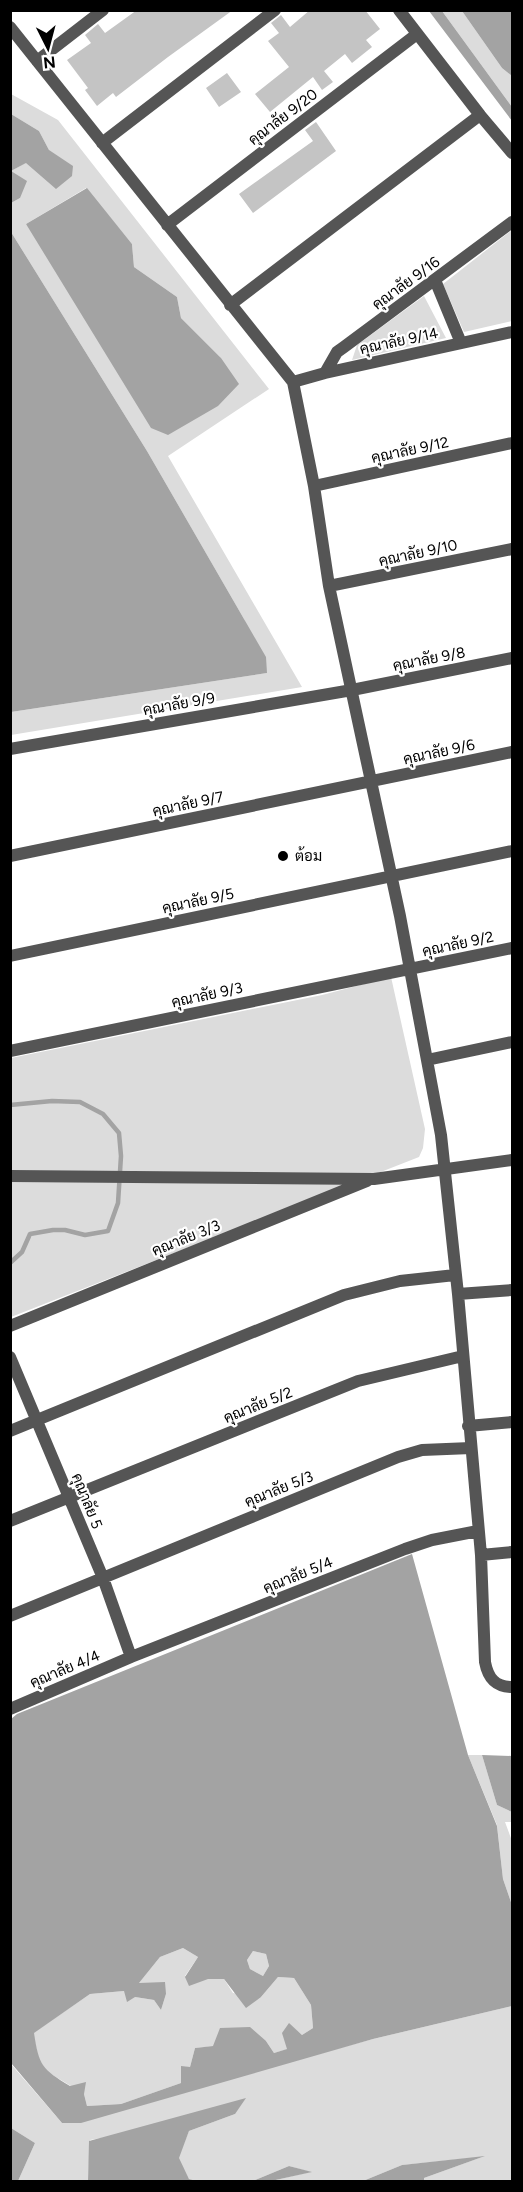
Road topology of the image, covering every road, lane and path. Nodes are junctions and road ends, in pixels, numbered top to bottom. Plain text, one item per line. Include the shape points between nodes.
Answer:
1 (103, 10) edge
2 (275, 10) edge
3 (399, 10) edge
4 (10, 27) edge
5 (417, 33) junction
6 (37, 61) junction
7 (480, 116) junction
8 (102, 143) junction
9 (513, 153) edge
10 (513, 222) edge
11 (167, 225) junction
12 (435, 280) junction
13 (230, 305) junction
14 (513, 332) edge
15 (461, 343) junction
16 (325, 373) junction
17 (293, 382) junction
18 (513, 443) edge
19 (314, 486) junction
20 (513, 549) edge
21 (329, 586) junction
22 (513, 658) edge
23 (352, 690) junction
24 (10, 748) edge
25 (513, 752) edge
26 (372, 781) junction
27 (513, 850) edge
28 (10, 856) edge
29 (392, 876) junction
30 (513, 948) edge
31 (10, 956) edge
32 (410, 969) junction
33 (513, 1042) edge
34 (10, 1051) edge
35 (427, 1060) junction
36 (513, 1160) edge
37 (444, 1170) junction
38 (10, 1176) edge
39 (374, 1179) junction
40 (455, 1275) junction
41 (513, 1290) edge
42 (458, 1294) junction
43 (10, 1326) edge
44 (463, 1356) junction
45 (10, 1357) edge
46 (38, 1420) junction
47 (513, 1422) edge
48 (468, 1426) junction
49 (10, 1431) edge
50 (471, 1448) junction
51 (68, 1498) junction
52 (10, 1521) edge
53 (478, 1531) junction
54 (513, 1552) edge
55 (481, 1555) junction
56 (103, 1578) junction
57 (10, 1616) edge
58 (132, 1657) junction
59 (513, 1687) edge
60 (10, 1709) edge

1 - 6 street
2 - 8 street
3 - 5 street
4 - 6 street
5 - 7 street
5 - 11 street, คุณาลัย 9/20
6 - 8 street
7 - 9 street
7 - 13 street
8 - 11 street
10 - 12 street, คุณาลัย 9/16
11 - 13 street
12 - 15 street
12 - 16 street, คุณาลัย 9/16 via 337,352
13 - 17 street
14 - 15 street, คุณาลัย 9/14
15 - 16 street, คุณาลัย 9/14
16 - 17 street, คุณาลัย 9/14
17 - 19 street
18 - 19 street, คุณาลัย 9/12
19 - 21 street
20 - 21 street, คุณาลัย 9/10
21 - 23 street
22 - 23 street, คุณาลัย 9/8
23 - 24 street, คุณาลัย 9/9
23 - 26 street
25 - 26 street, คุณาลัย 9/6
26 - 28 street, คุณาลัย 9/7
26 - 29 street
27 - 29 street, คุณาลัย 9/5
29 - 31 street, คุณาลัย 9/5
29 - 32 street
30 - 32 street, คุณาลัย 9/2
32 - 34 street, คุณาลัย 9/3
32 - 35 street
33 - 35 street
35 - 37 street
36 - 37 street
37 - 39 street
37 - 40 street
38 - 39 street
39 - 43 street, คุณาลัย 3/3
40 - 42 street
40 - 46 street via 400,1281 344,1295
41 - 42 street
42 - 44 street
44 - 48 street
44 - 51 street, คุณาลัย 5/2 via 358,1381
45 - 46 street, คุณาลัย 5
46 - 49 street
46 - 51 street, คุณาลัย 5
47 - 48 street
48 - 50 street
50 - 53 street
50 - 56 street, คุณาลัย 5/3 via 422,1450 398,1457
51 - 52 street, คุณาลัย 5/2
51 - 56 street, คุณาลัย 5
53 - 55 street
53 - 58 street, คุณาลัย 5/4 via 405,1549
54 - 55 street
55 - 59 street via 487,1673 497,1685
56 - 57 street, คุณาลัย 5/3
56 - 58 street, คุณาลัย 5
58 - 60 street, คุณาลัย 4/4

